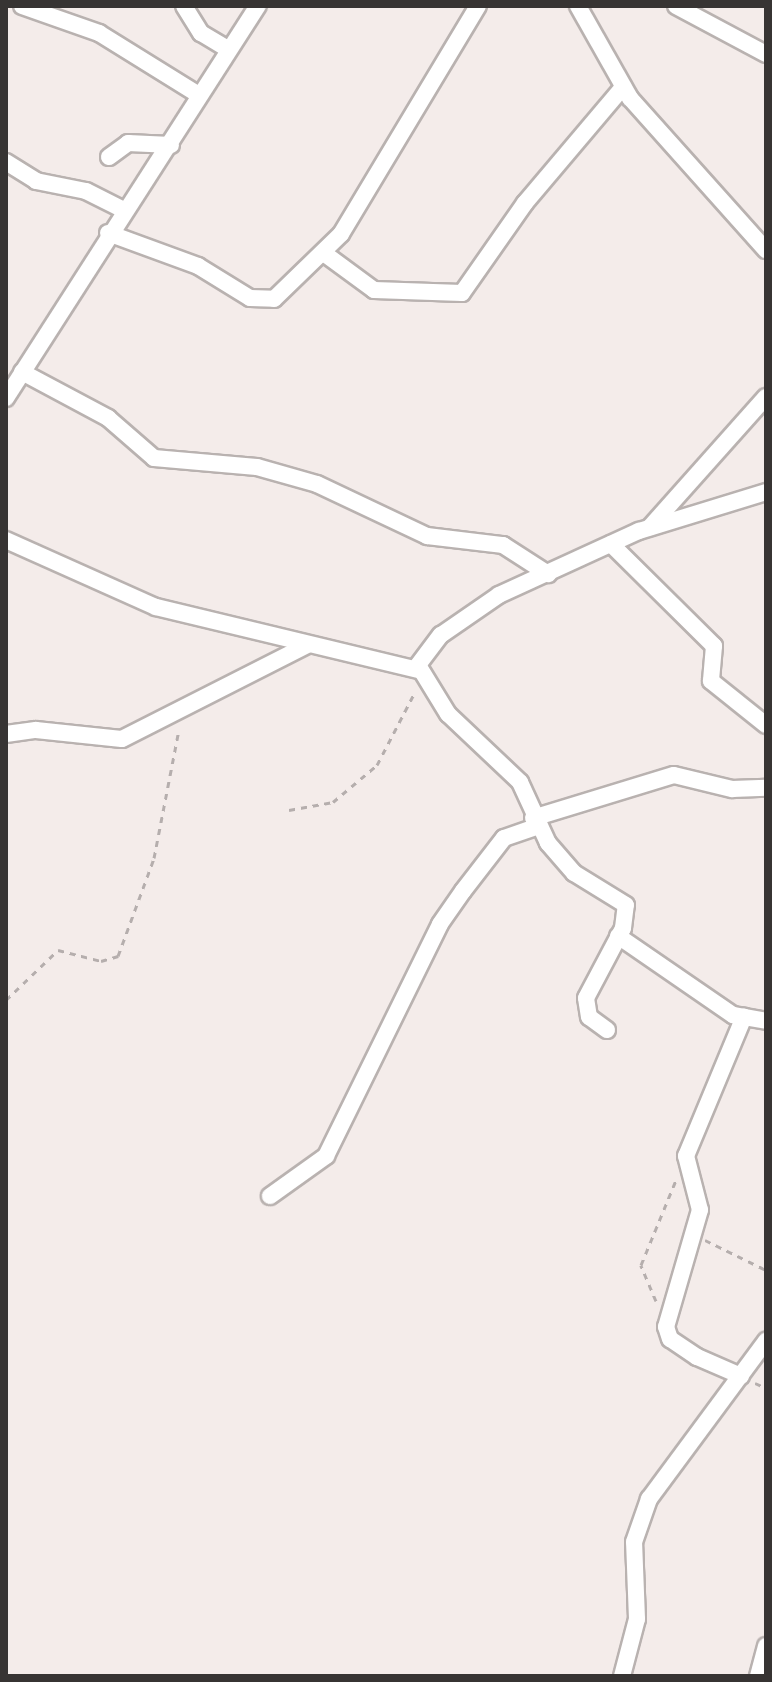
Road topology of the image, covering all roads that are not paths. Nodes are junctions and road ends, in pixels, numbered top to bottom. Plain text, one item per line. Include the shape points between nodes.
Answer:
1 (22, 6) edge
2 (184, 6) edge
3 (258, 6) edge
4 (478, 6) edge
5 (578, 6) edge
6 (676, 6) edge
7 (226, 48) junction
8 (766, 54) edge
9 (623, 87) junction
10 (199, 95) junction
11 (171, 145) junction
12 (109, 157) dead end
13 (6, 162) edge
14 (124, 210) junction
15 (108, 233) junction
16 (766, 250) edge
17 (325, 254) junction
18 (22, 372) junction
19 (766, 397) edge
20 (6, 398) edge
21 (766, 492) edge
22 (649, 528) junction
23 (6, 540) edge
24 (611, 544) junction
25 (548, 574) junction
26 (309, 644) junction
27 (420, 674) junction
28 (766, 725) edge
29 (6, 734) edge
30 (766, 788) edge
31 (535, 822) junction
32 (618, 936) junction
33 (744, 1017) junction
34 (766, 1021) edge
35 (607, 1030) dead end
36 (270, 1196) dead end
37 (766, 1341) edge
38 (741, 1376) junction
39 (766, 1646) edge
40 (622, 1676) edge
41 (758, 1676) edge

1 - 10 street via 99,33
2 - 7 street via 201,33
3 - 7 street
4 - 17 street
5 - 9 street
6 - 8 street
7 - 10 street
9 - 16 street
9 - 17 street via 525,203 462,293 374,290
10 - 11 street
11 - 12 street via 128,143
11 - 14 street
13 - 14 street via 36,181 86,191
14 - 15 street
15 - 17 street via 198,266 260,301 294,285
15 - 18 street
18 - 20 street
18 - 25 street via 108,418 154,458 257,467 317,484 427,536 503,545
19 - 22 street
21 - 22 street
22 - 24 street
23 - 26 street via 156,607
24 - 25 street
24 - 28 street via 714,646 711,681
25 - 27 street via 465,615
26 - 27 street
26 - 29 street via 180,713 107,742 36,730
27 - 31 street via 457,724 520,782
30 - 31 street via 732,789 674,775
31 - 32 street via 574,873 626,905
31 - 36 street via 504,838 440,924 326,1156
32 - 33 street
32 - 35 street via 586,998 589,1017
33 - 34 street
33 - 38 street via 686,1156 686,1172 700,1197 667,1318 670,1339
37 - 38 street
38 - 40 street via 677,1454 640,1523 637,1619
39 - 41 street

